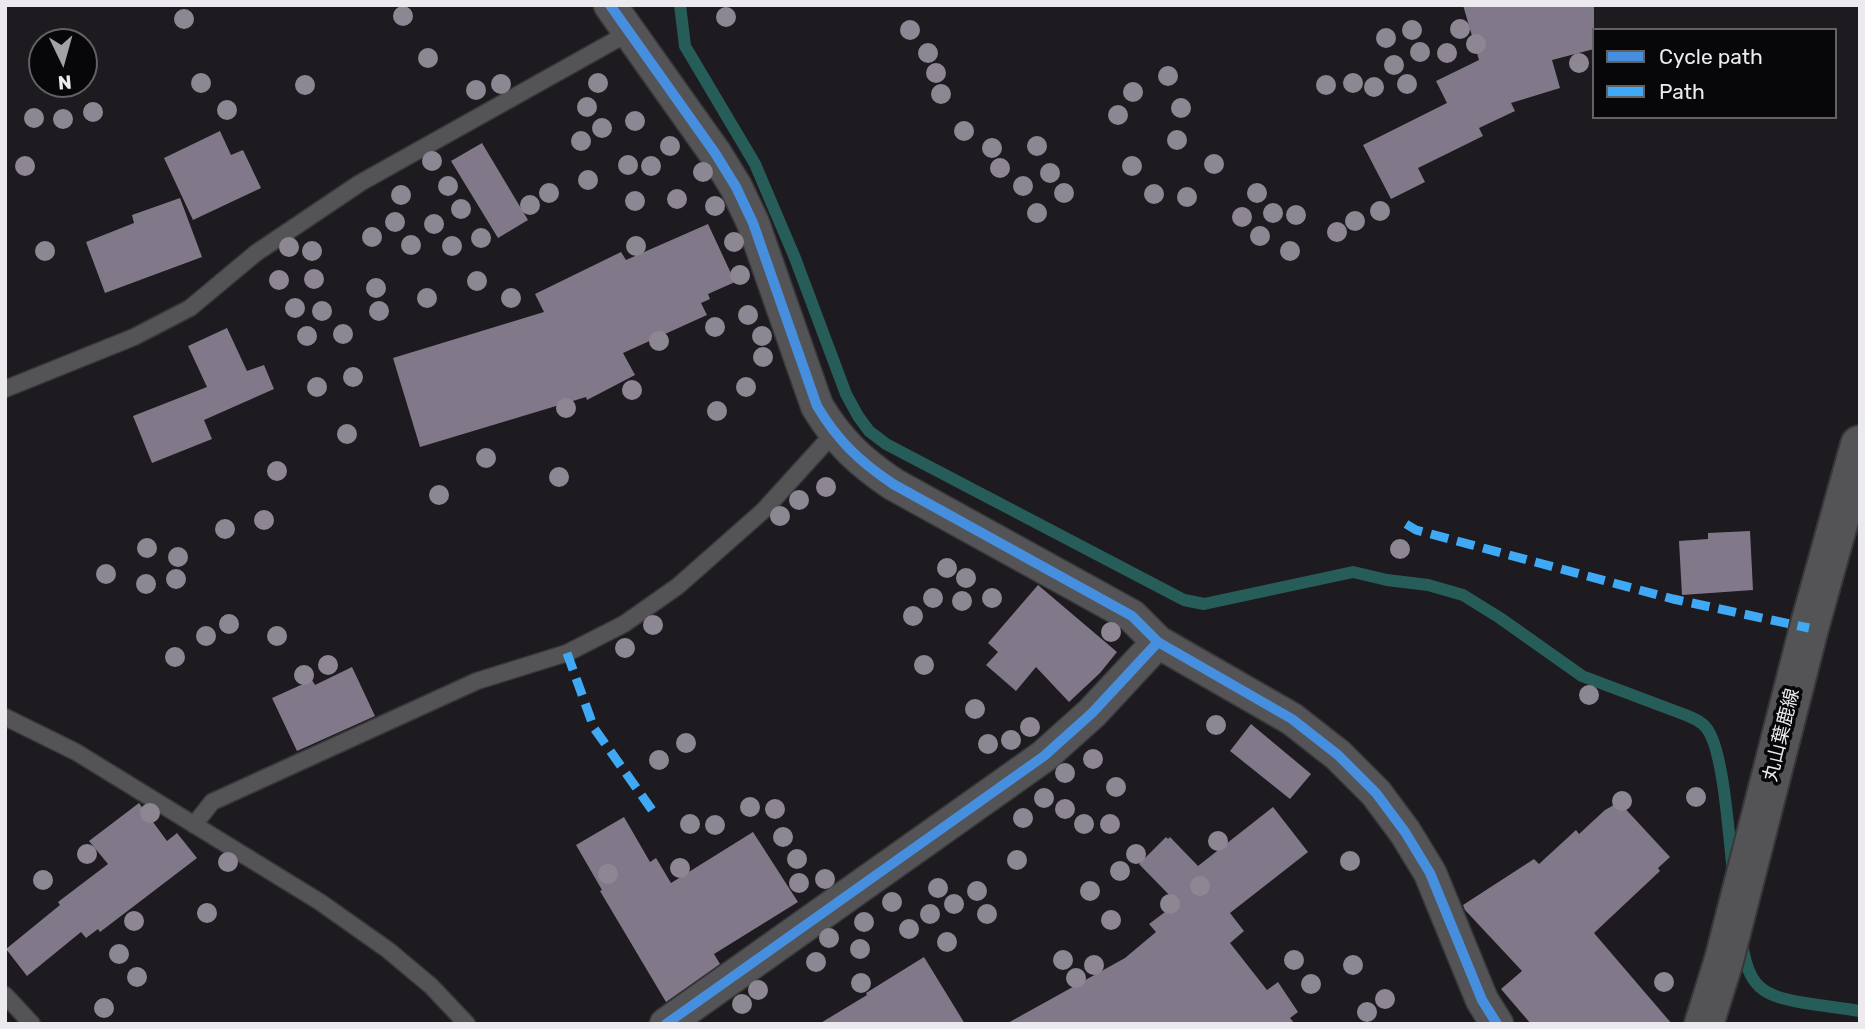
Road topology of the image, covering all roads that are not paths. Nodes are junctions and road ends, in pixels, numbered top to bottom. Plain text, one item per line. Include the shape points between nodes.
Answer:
1 (610, 5) edge
2 (630, 32) junction
3 (5, 389) edge
4 (834, 433) junction
5 (1860, 445) edge
6 (1158, 642) junction
7 (5, 717) edge
8 (194, 825) junction
9 (5, 995) edge
10 (32, 1024) edge
11 (467, 1024) edge
12 (666, 1024) edge
13 (1497, 1024) edge
14 (1704, 1024) edge

1 - 2 street
2 - 3 lane via 360,183 256,253 190,308 134,337
2 - 4 street via 736,187 817,406
4 - 6 street via 863,463 893,484 1132,616
4 - 8 lane via 764,510 678,586 624,624 567,653 477,681 212,802
5 - 14 main road, 丸山葉鹿線
6 - 12 street via 1092,713 1044,756
6 - 13 street via 1292,719 1376,793 1430,873 1482,1000
7 - 8 lane via 76,752
8 - 11 lane via 320,902 388,950
9 - 10 lane

